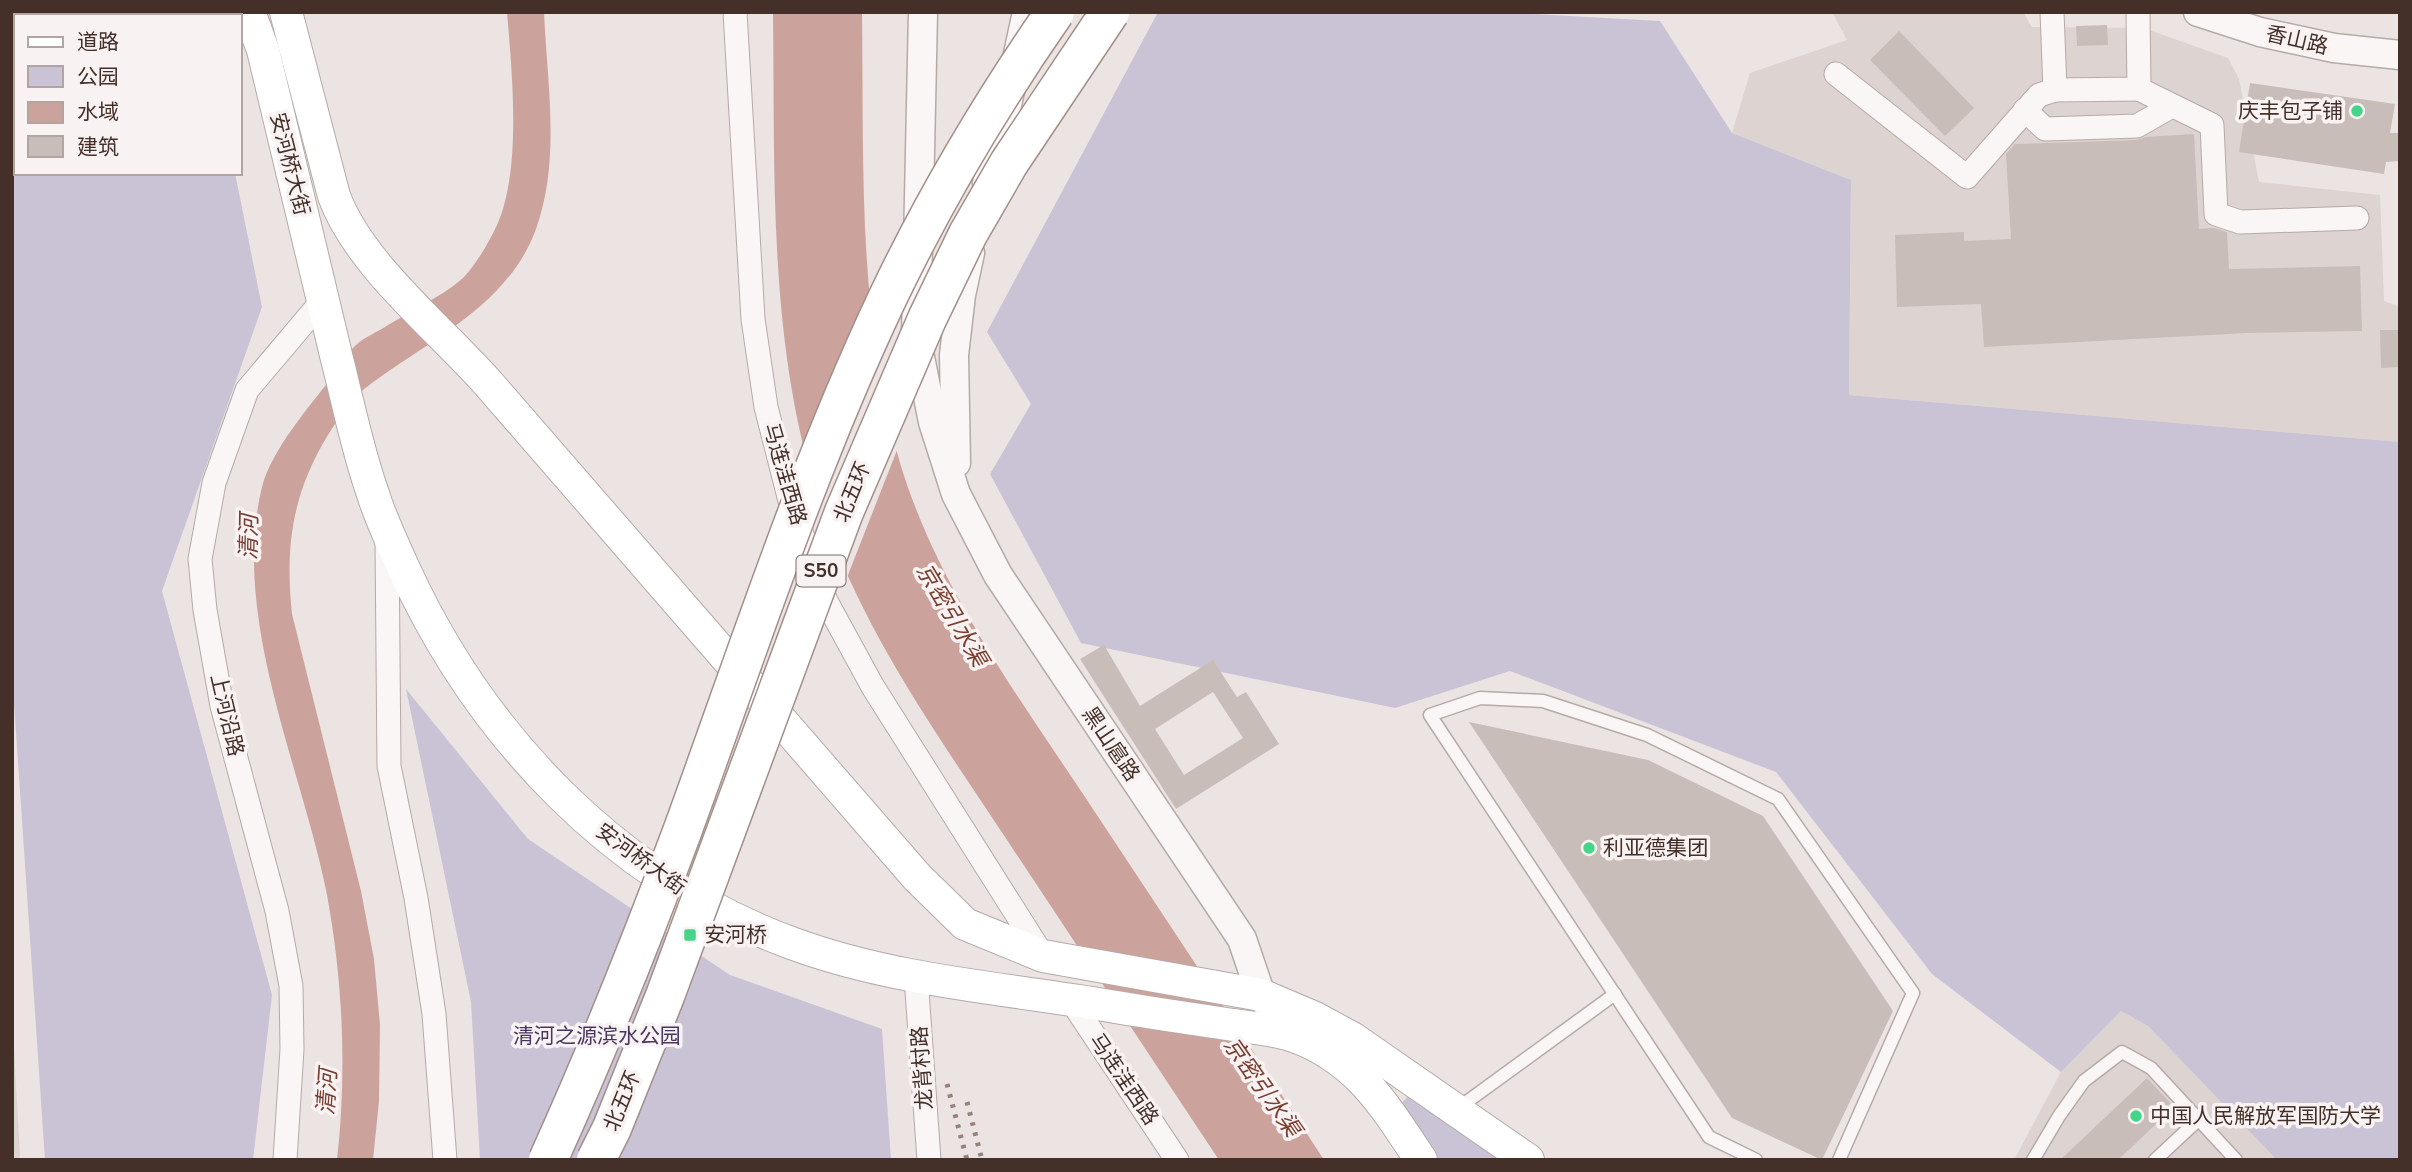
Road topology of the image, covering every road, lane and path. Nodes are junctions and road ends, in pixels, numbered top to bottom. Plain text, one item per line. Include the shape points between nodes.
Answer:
1 (249, 12) edge
2 (286, 12) edge
3 (734, 12) edge
4 (923, 12) edge
5 (1027, 12) edge
6 (1055, 12) edge
7 (1110, 12) edge
8 (2052, 12) edge
9 (2138, 12) edge
10 (2198, 12) edge
11 (2400, 55) edge
12 (1836, 75) dead end
13 (2139, 89) junction
14 (2055, 90) junction
15 (2170, 105) junction
16 (2025, 110) junction
17 (2357, 218) dead end
18 (325, 309) junction
19 (956, 494) junction
20 (387, 532) junction
21 (774, 713) junction
22 (745, 743) dead end
23 (1043, 956) junction
24 (916, 977) junction
25 (1615, 994) junction
26 (1261, 995) junction
27 (1070, 999) junction
28 (1287, 1034) junction
29 (1457, 1109) junction
30 (2199, 1119) junction
31 (285, 1160) edge
32 (445, 1160) edge
33 (548, 1160) edge
34 (596, 1160) edge
35 (929, 1160) edge
36 (1177, 1160) edge
37 (1421, 1160) edge
38 (1528, 1160) edge
39 (1756, 1160) edge
40 (1839, 1160) edge
41 (2033, 1160) edge
42 (2155, 1160) edge
43 (2236, 1160) edge

1 - 18 main road, 安河桥大街 via 263,50
2 - 21 main road, 安河桥大街 via 338,205 352,234 474,367
3 - 23 street, 马连洼西路 via 753,319 766,407 790,501 826,601 873,687
4 - 19 street, 黑山扈路 via 916,337 933,422
5 - 19 street via 961,295 954,355
6 - 33 highway, 北五环 / S50, bridge via 972,139 886,302 827,437 624,982
7 - 34 highway, 北五环 / S50, bridge via 1009,163 927,319 844,512 669,984
8 - 14 street
9 - 13 street
10 - 11 street, 香山路 via 2334,48
12 - 16 street via 1967,177
13 - 14 street
13 - 15 street
14 - 16 street via 2039,95
15 - 16 street via 2137,125 2045,129
15 - 17 street via 2212,125 2216,214 2240,222
18 - 20 main road, 安河桥大街 via 363,461
18 - 31 street, 上河沿路 via 247,390 214,483 200,559 222,706 277,911 290,986 292,1049
19 - 26 street, 黑山扈路 via 998,575 1242,939
20 - 24 main road, 安河桥大街 via 453,663 535,769 587,820 706,905 794,944
20 - 32 street via 390,766 434,1014
21 - 22 lane
21 - 23 main road via 917,877 965,924
23 - 26 main road
24 - 27 main road, 安河桥大街
24 - 35 street, 龙背村路
25 - 29 lane
25 - 39 lane via 1709,1136
25 - 40 lane via 1430,715 1480,698 1543,701 1647,735 1778,799 1913,993
26 - 28 street, 黑山扈路
26 - 29 main road via 1352,1038
27 - 28 main road, 安河桥大街
27 - 36 street, 马连洼西路
28 - 37 main road via 1333,1056 1362,1080
29 - 38 main road
30 - 41 lane via 2151,1068 2122,1052 2084,1081
30 - 42 lane
30 - 43 lane

